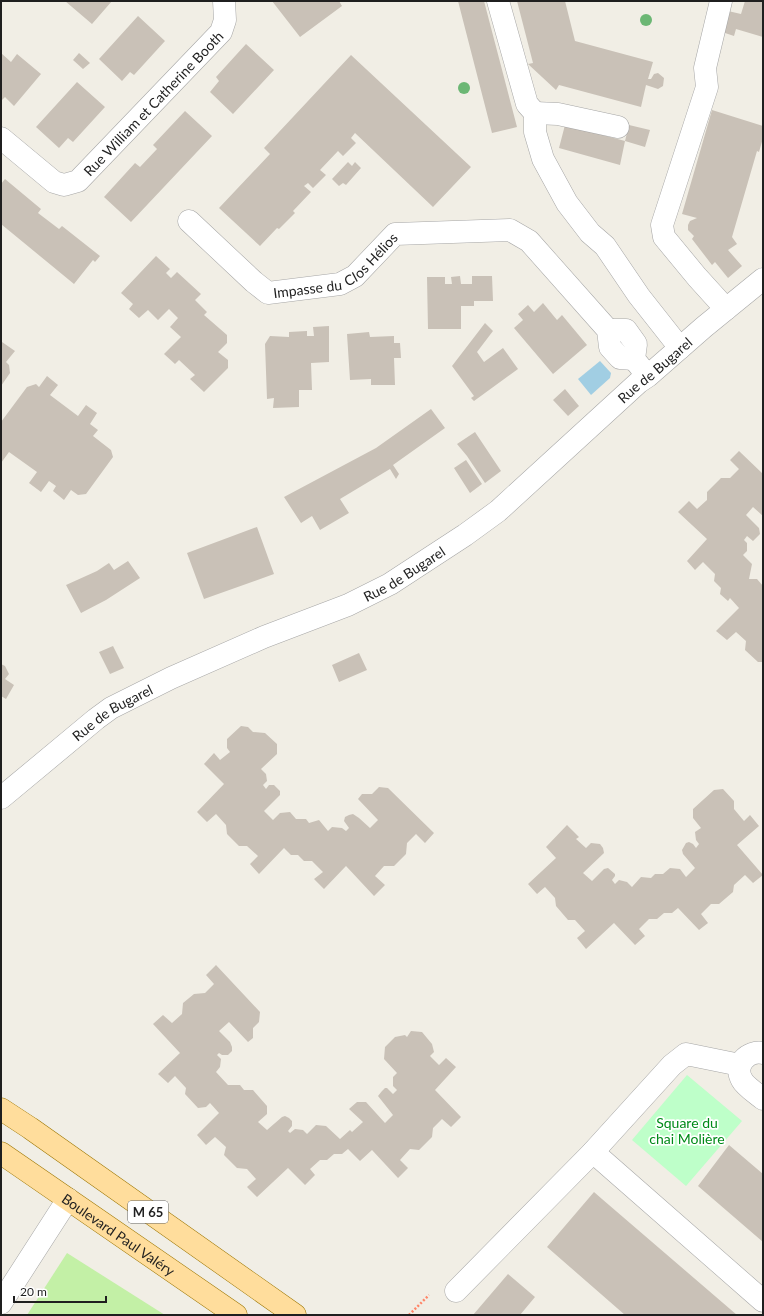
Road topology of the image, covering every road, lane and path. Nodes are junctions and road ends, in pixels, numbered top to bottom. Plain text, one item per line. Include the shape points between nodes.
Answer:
1 (224, 1) edge
2 (498, 1) edge
3 (721, 1) edge
4 (535, 113) junction
5 (618, 127) dead end
6 (1, 138) edge
7 (189, 221) dead end
8 (763, 279) edge
9 (726, 309) junction
10 (680, 348) junction
11 (648, 376) junction
12 (1, 798) edge
13 (763, 1053) edge
14 (740, 1065) junction
15 (763, 1099) edge
16 (1, 1109) edge
17 (593, 1152) junction
18 (1, 1153) edge
19 (68, 1199) junction
20 (456, 1291) dead end
21 (763, 1301) edge
22 (1, 1303) edge
23 (417, 1307) dead end
24 (236, 1315) edge
25 (295, 1315) edge
26 (409, 1315) edge

1 - 6 street, Rue William et Catherine Booth via 225,20 220,32 78,181 64,185 54,182
2 - 4 street via 527,104
3 - 9 street via 706,68 707,87 662,225 664,237
4 - 5 street via 558,114
4 - 10 street via 535,132 543,159 567,203 590,233 605,246 639,296
7 - 11 street, Impasse du Clos Hélios via 268,293 340,284 355,276 395,234 510,230 529,241 608,330 610,347 620,358 634,358
8 - 9 street, Rue de Bugarel
9 - 10 street, Rue de Bugarel
10 - 11 street, Rue de Bugarel
11 - 12 street, Rue de Bugarel via 498,511 397,580 348,605 264,637 171,678 111,708
13 - 14 street via 749,1054
14 - 15 street via 742,1081
14 - 17 street via 686,1054 672,1065
16 - 25 main road, M 65
17 - 20 street
17 - 21 street
18 - 19 main road, Boulevard Paul Valéry / M 65
19 - 22 street
19 - 24 main road, Boulevard Paul Valéry / M 65
23 - 26 path

